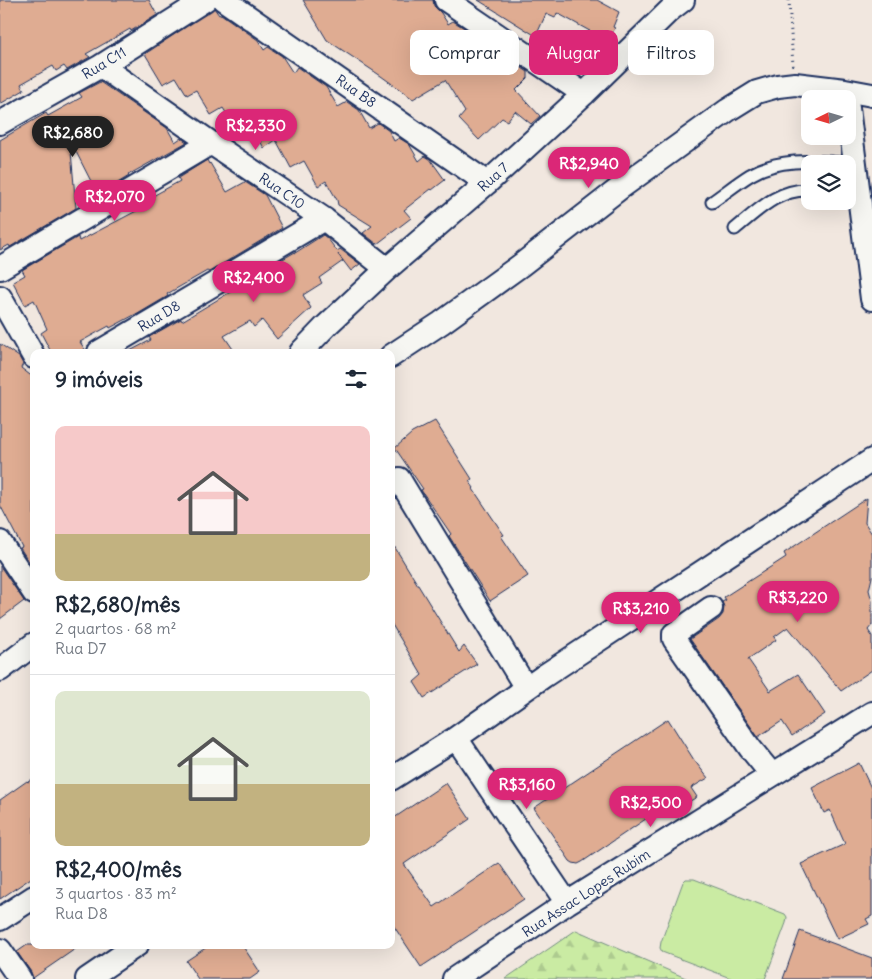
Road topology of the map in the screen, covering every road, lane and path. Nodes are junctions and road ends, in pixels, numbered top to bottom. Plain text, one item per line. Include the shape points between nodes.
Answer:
1 (205, 0) edge
2 (224, 0) edge
3 (446, 0) edge
4 (788, 0) edge
5 (670, 3) edge
6 (101, 66) junction
7 (795, 84) junction
8 (815, 90) edge
9 (584, 94) junction
10 (872, 95) edge
11 (856, 97) edge
12 (0, 123) edge
13 (211, 143) junction
14 (801, 162) edge
15 (487, 183) junction
16 (801, 191) edge
17 (712, 202) dead end
18 (856, 209) edge
19 (324, 219) junction
20 (735, 229) dead end
21 (0, 268) edge
22 (387, 269) junction
23 (0, 297) edge
24 (872, 298) edge
25 (103, 349) edge
26 (304, 349) edge
27 (30, 350) edge
28 (395, 353) edge
29 (872, 460) edge
30 (398, 479) dead end
31 (0, 543) edge
32 (30, 587) edge
33 (712, 608) dead end
34 (30, 647) edge
35 (0, 670) edge
36 (526, 688) junction
37 (872, 713) edge
38 (456, 738) junction
39 (772, 775) junction
40 (395, 776) edge
41 (30, 900) edge
42 (568, 903) junction
43 (0, 919) edge
44 (131, 949) edge
45 (0, 950) edge
46 (20, 979) edge
47 (87, 979) edge
48 (454, 979) edge

1 - 6 street, Rua C11
2 - 15 street, Rua B8
3 - 9 street
4 - 7 path
5 - 9 street, Rua 7
6 - 12 street, Rua C11
6 - 13 street, Rua C10
7 - 8 street
7 - 28 street via 757,92 728,110 521,265
9 - 15 street, Rua 7
10 - 11 street
13 - 19 street, Rua C10
13 - 21 street
14 - 17 lane via 770,166 750,175
15 - 22 street, Rua 7
16 - 20 lane via 785,193 765,204
18 - 24 street
19 - 22 street, Rua C10
19 - 25 street, Rua D8
22 - 26 street, Rua 7
23 - 27 street
29 - 36 street
30 - 36 street
31 - 32 street
33 - 39 street via 674,634 674,639
34 - 35 street
36 - 38 street
37 - 39 street, Rua Assac Lopes Rubim
38 - 40 street
38 - 42 street
39 - 42 street, Rua Assac Lopes Rubim
41 - 43 street
42 - 48 street, Rua Assac Lopes Rubim
44 - 47 street
45 - 46 street

